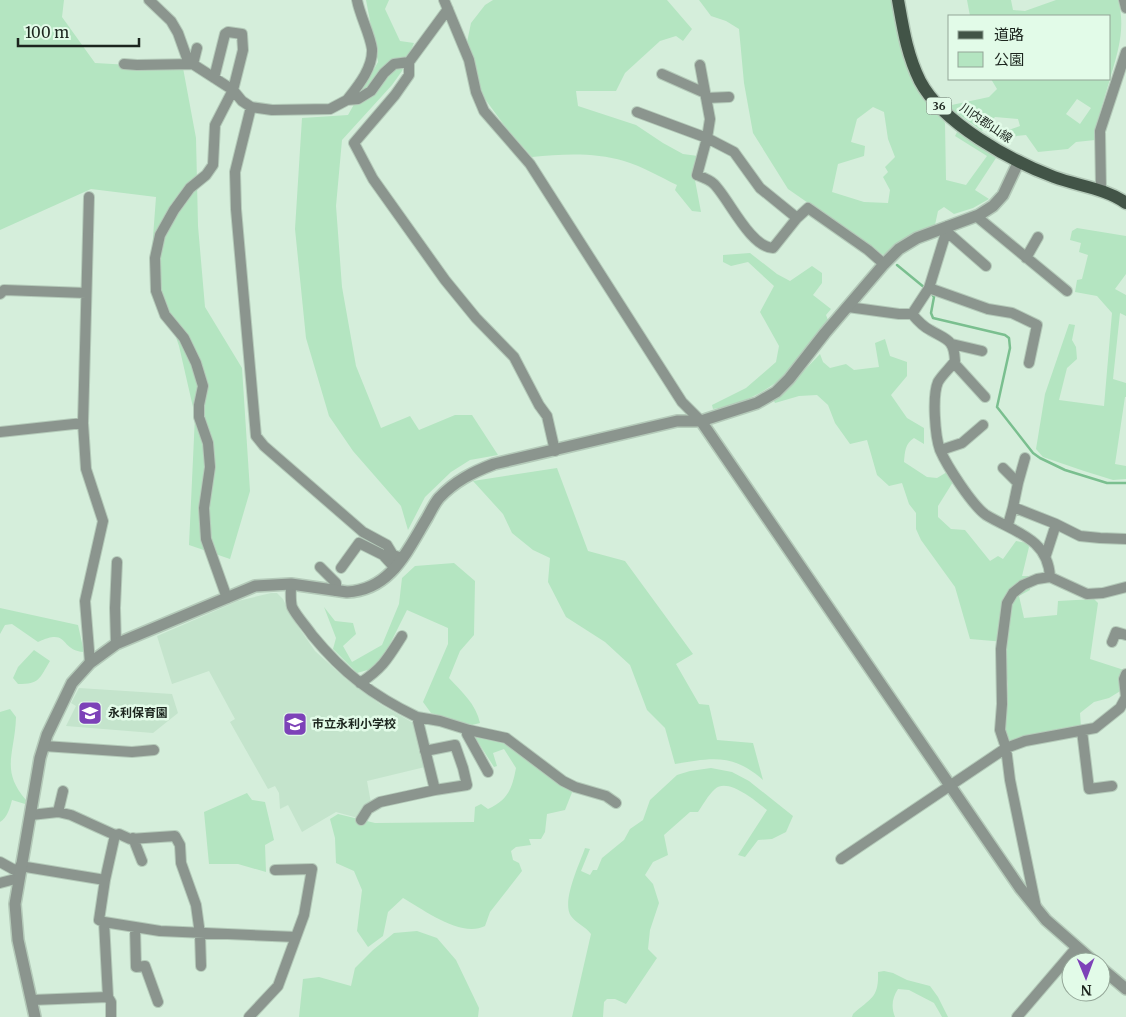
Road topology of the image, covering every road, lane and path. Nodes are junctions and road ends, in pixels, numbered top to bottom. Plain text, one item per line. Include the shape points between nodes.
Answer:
1 (149, 0) edge
2 (358, 0) edge
3 (898, 0) edge
4 (1124, 0) edge
5 (446, 5) edge
6 (1126, 8) edge
7 (197, 48) dead end
8 (1125, 56) edge
9 (408, 62) junction
10 (124, 64) dead end
11 (193, 64) junction
12 (700, 65) dead end
13 (662, 74) dead end
14 (214, 78) junction
15 (233, 90) junction
16 (706, 96) junction
17 (730, 97) dead end
18 (347, 100) junction
19 (251, 107) junction
20 (637, 112) dead end
21 (707, 138) junction
22 (1019, 161) junction
23 (1101, 190) junction
24 (89, 198) dead end
25 (1126, 203) edge
26 (976, 216) junction
27 (797, 218) junction
28 (947, 229) junction
29 (1038, 237) dead end
30 (1026, 258) junction
31 (884, 264) junction
32 (986, 266) dead end
33 (928, 290) junction
34 (1067, 291) dead end
35 (86, 293) junction
36 (0, 294) edge
37 (848, 307) junction
38 (912, 314) junction
39 (952, 344) junction
40 (982, 351) dead end
41 (954, 363) junction
42 (1029, 363) dead end
43 (985, 398) dead end
44 (702, 421) junction
45 (83, 423) junction
46 (983, 425) dead end
47 (0, 432) edge
48 (940, 450) junction
49 (555, 451) junction
50 (1025, 458) dead end
51 (1003, 468) dead end
52 (1018, 484) junction
53 (1013, 507) junction
54 (1056, 524) junction
55 (1008, 525) junction
56 (1126, 539) edge
57 (1046, 555) junction
58 (402, 558) junction
59 (117, 562) dead end
60 (320, 567) dead end
61 (341, 568) dead end
62 (395, 568) junction
63 (1050, 577) junction
64 (291, 584) junction
65 (1126, 587) edge
66 (336, 591) junction
67 (227, 598) junction
68 (1126, 635) edge
69 (402, 636) dead end
70 (1112, 642) dead end
71 (116, 644) junction
72 (90, 663) junction
73 (1126, 674) edge
74 (360, 683) junction
75 (417, 717) junction
76 (1082, 731) junction
77 (468, 732) junction
78 (456, 745) junction
79 (44, 746) junction
80 (1006, 748) junction
81 (154, 750) dead end
82 (425, 751) junction
83 (488, 772) dead end
84 (950, 784) junction
85 (1112, 786) dead end
86 (435, 790) junction
87 (63, 791) dead end
88 (616, 803) dead end
89 (58, 812) junction
90 (31, 815) junction
91 (361, 820) dead end
92 (116, 835) junction
93 (133, 838) junction
94 (841, 859) dead end
95 (142, 861) dead end
96 (0, 862) edge
97 (275, 870) dead end
98 (20, 872) junction
99 (105, 880) junction
100 (0, 883) edge
101 (1036, 907) junction
102 (104, 922) junction
103 (135, 927) junction
104 (200, 934) junction
105 (296, 937) junction
106 (1076, 948) junction
107 (1081, 952) edge
108 (201, 966) dead end
109 (1111, 976) edge
110 (1126, 989) edge
111 (108, 997) junction
112 (32, 1000) junction
113 (158, 1002) dead end
114 (35, 1017) edge
115 (111, 1017) edge
116 (249, 1017) edge
117 (1017, 1017) edge

1 - 11 street via 171,21 188,61
2 - 18 street via 372,48 362,81
3 - 22 main road, 川内郡山線 / 36 via 911,60 933,99 977,137
4 - 6 street
5 - 9 street
5 - 44 street via 469,60 484,111 530,164 682,402
7 - 11 street
8 - 23 street via 1100,131
9 - 18 street via 394,64 371,91 358,99
9 - 49 street via 409,75 354,143 373,179 445,280 514,357 547,416
10 - 11 street
11 - 14 street
12 - 16 street
13 - 16 street
14 - 15 street
14 - 15 street via 225,34 242,34 243,50
15 - 19 street via 242,102
15 - 67 street via 215,125 213,165 174,210 160,236 155,258 156,290 165,315 184,338 203,386 199,417 208,443 210,467 204,528
16 - 17 street
16 - 21 street via 710,119
18 - 19 street via 330,109
19 - 58 street via 235,172 256,436 363,532
20 - 21 street
21 - 27 street via 734,152 760,188
21 - 27 street via 697,174 713,183 747,230 767,248 773,248
22 - 23 main road, 川内郡山線 / 36 via 1062,180
22 - 26 street via 1003,195 993,206
23 - 25 main road, 川内郡山線 / 36
24 - 35 street
26 - 28 street
26 - 30 street
27 - 31 street via 808,208
28 - 31 street via 917,238
28 - 32 street
28 - 33 street
29 - 30 street
30 - 34 street
31 - 37 street
33 - 38 street
33 - 42 street via 988,310 1012,313 1037,325
35 - 36 street via 4,290
35 - 45 street
37 - 38 street
37 - 44 street via 776,392 757,403
38 - 39 street
39 - 40 street
39 - 41 street
41 - 43 street
41 - 48 street via 939,380 935,392
44 - 49 street via 677,421
44 - 84 street
45 - 47 street
45 - 72 street via 86,469 103,521 85,601
46 - 48 street via 962,443
48 - 55 street via 959,482 985,514
49 - 58 street via 494,464 452,485 438,500
50 - 52 street
51 - 52 street
52 - 53 street
53 - 54 street
53 - 55 street
54 - 56 street via 1080,536
54 - 57 street
55 - 57 street
57 - 63 street
58 - 62 street
59 - 71 street
60 - 66 street via 336,583
61 - 62 street via 359,543 383,555
62 - 66 street via 386,578 366,589
63 - 65 street via 1087,594
63 - 80 street via 1022,584 1007,603 1001,649 1000,730
64 - 66 street
64 - 67 street via 255,586
64 - 74 street via 292,605 301,620 326,652
67 - 71 street
68 - 70 street via 1116,632
69 - 74 street via 376,672
71 - 72 street
72 - 79 street via 72,683
73 - 76 street via 1126,696 1120,708 1095,728
74 - 75 street via 384,701
75 - 77 street via 440,721
75 - 82 street
76 - 80 street via 1025,741
76 - 85 street via 1089,789
77 - 78 street
77 - 83 street
77 - 88 street via 506,738 563,781 606,796
78 - 82 street
78 - 86 street via 467,785
79 - 81 street via 132,752
79 - 90 street
80 - 84 street
80 - 101 street
82 - 86 street
84 - 94 street
84 - 101 street
86 - 91 street via 380,802 368,809
87 - 89 street
89 - 90 street
89 - 92 street
90 - 98 street
92 - 93 street
92 - 99 street
93 - 95 street
93 - 104 street via 175,836 196,905
96 - 98 street
97 - 105 street via 312,869 304,915
98 - 99 street
98 - 100 street
98 - 112 street via 15,904 18,940
99 - 102 street via 98,920
101 - 106 street
102 - 103 street
102 - 111 street
103 - 104 street
103 - 113 street via 136,967 145,966
104 - 105 street
104 - 108 street
105 - 116 street via 278,986
106 - 107 street
106 - 117 street
109 - 110 street
111 - 112 street
111 - 115 street
112 - 114 street

